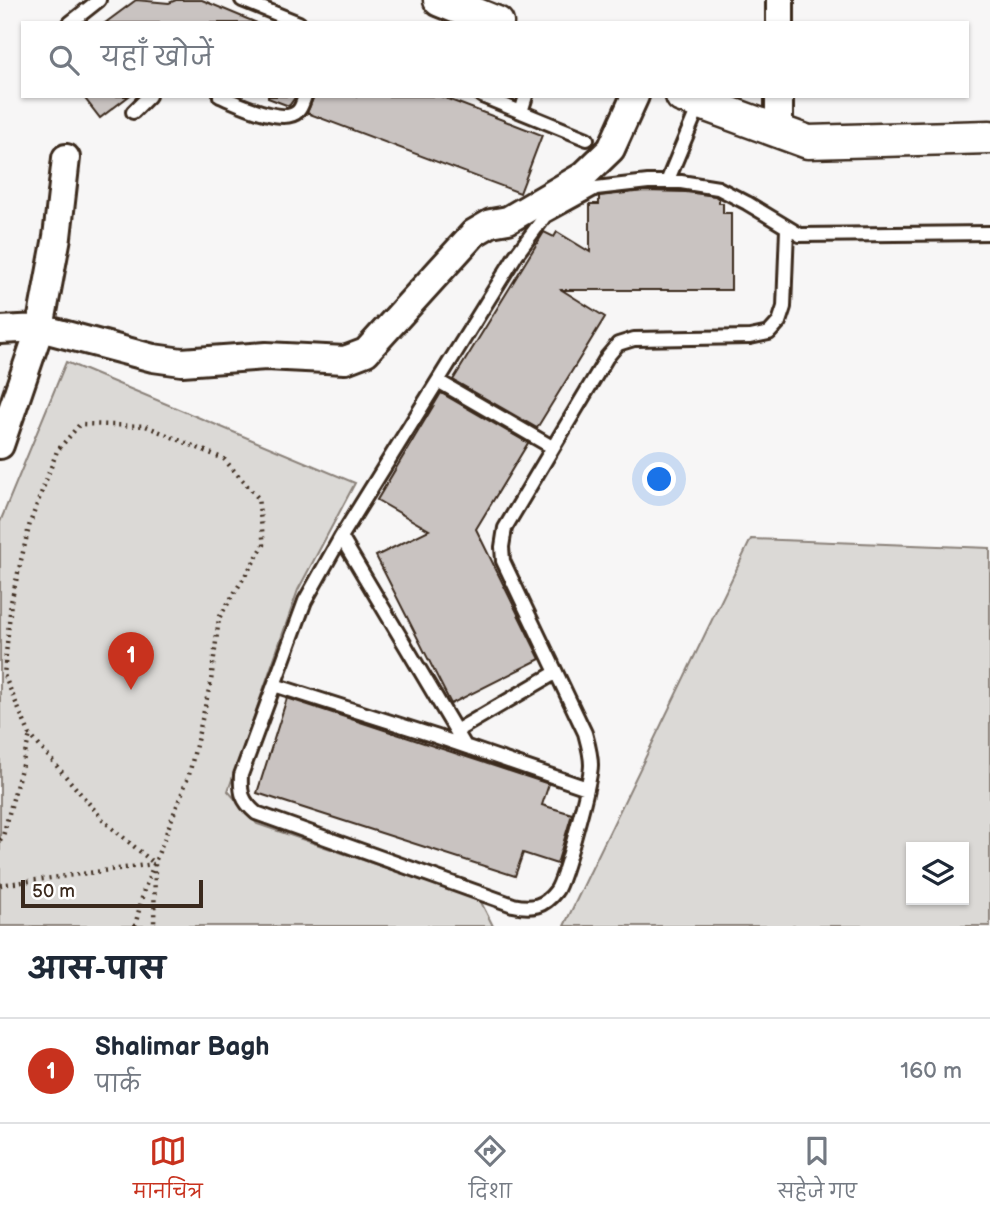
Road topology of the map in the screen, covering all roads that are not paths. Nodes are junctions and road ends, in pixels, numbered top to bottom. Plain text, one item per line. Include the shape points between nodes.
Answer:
1 (99, 0) edge
2 (242, 0) edge
3 (440, 0) edge
4 (780, 0) edge
5 (73, 21) edge
6 (294, 21) edge
7 (492, 21) edge
8 (780, 21) edge
9 (147, 98) edge
10 (225, 98) edge
11 (304, 98) edge
12 (487, 98) edge
13 (525, 98) edge
14 (634, 98) edge
15 (779, 98) edge
16 (691, 100) edge
17 (133, 112) dead end
18 (521, 112) junction
19 (779, 131) junction
20 (990, 137) edge
21 (587, 139) dead end
22 (66, 158) dead end
23 (667, 182) junction
24 (787, 229) junction
25 (990, 233) edge
26 (40, 328) junction
27 (0, 330) edge
28 (438, 381) junction
29 (0, 445) edge
30 (552, 447) junction
31 (341, 537) junction
32 (555, 673) junction
33 (274, 685) junction
34 (456, 731) junction
35 (465, 746) junction
36 (587, 788) junction

1 - 5 lane
2 - 6 lane
3 - 7 street
4 - 8 street
9 - 17 lane
10 - 11 lane via 272,115 292,116
12 - 18 lane
13 - 18 lane
14 - 26 street via 611,149 583,176 474,233 366,352 345,360 266,356 182,362
15 - 19 street
16 - 19 street
16 - 23 lane
18 - 21 lane
19 - 20 street via 808,142
22 - 26 street
23 - 24 lane via 718,188
23 - 28 lane via 596,188 545,216
24 - 25 lane via 822,236
24 - 30 lane via 785,307 769,333 634,339 618,344
26 - 27 street
26 - 29 street
28 - 30 lane
28 - 31 lane
30 - 32 lane via 505,528 502,547 503,561
31 - 33 lane via 305,601
31 - 34 lane
32 - 34 lane
32 - 36 lane via 585,733 591,767
33 - 35 lane
33 - 36 lane via 241,775 240,790 249,808 513,905 530,909 546,902 558,889
34 - 35 lane
35 - 36 lane

